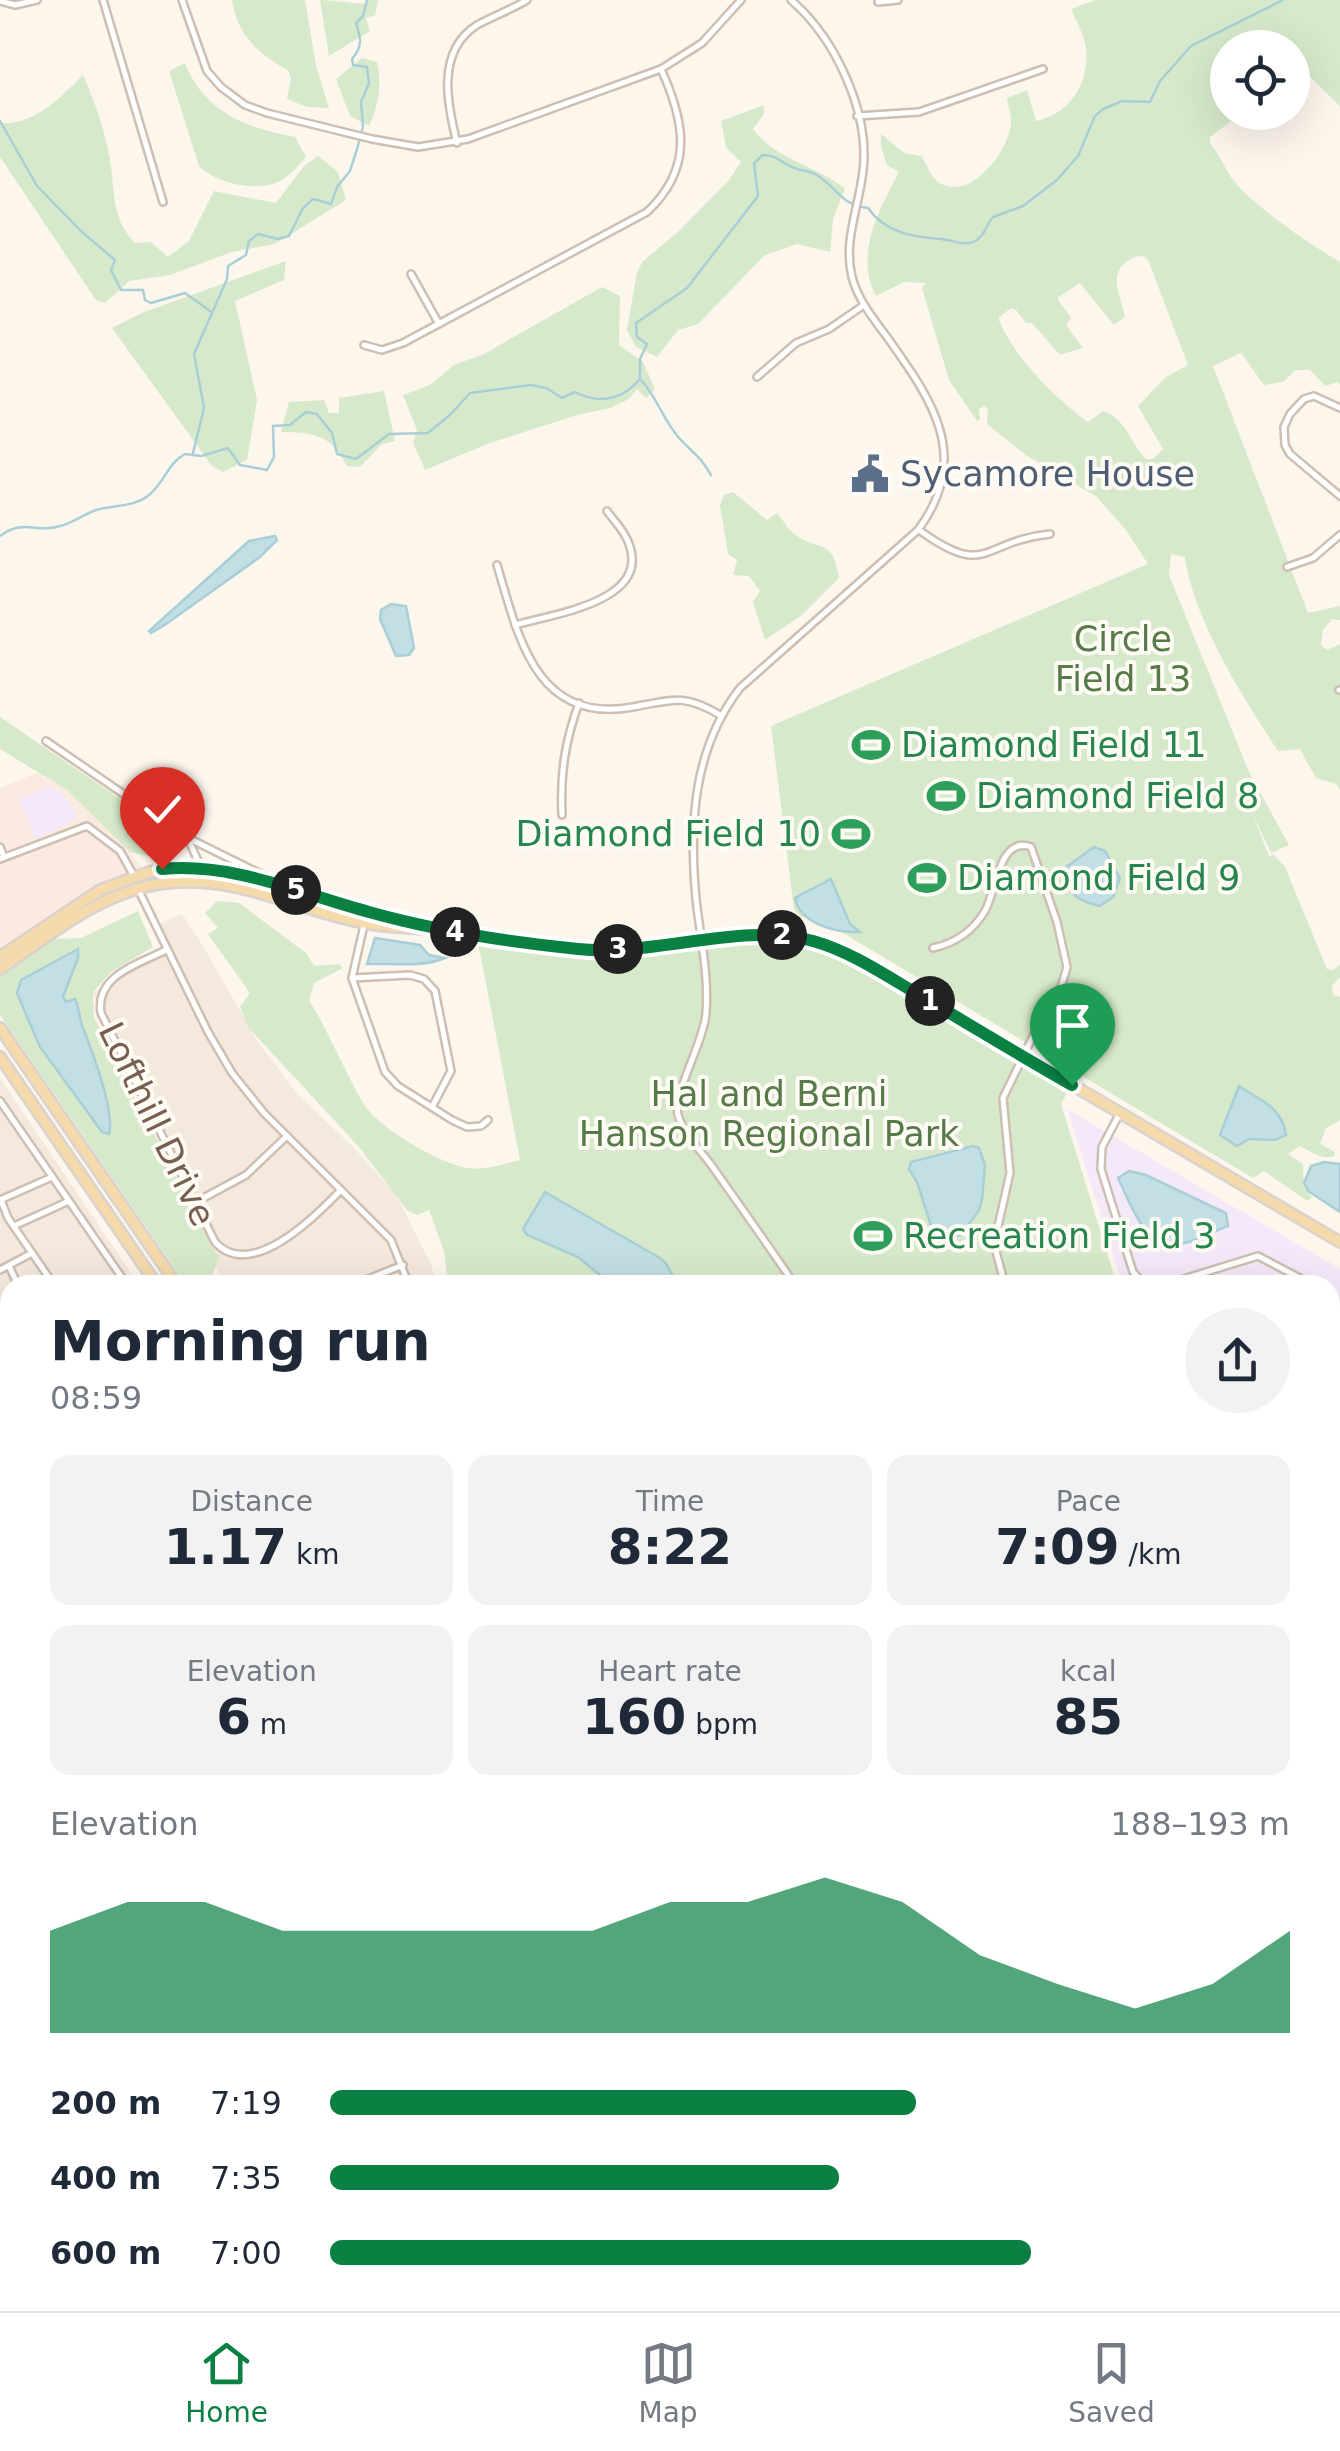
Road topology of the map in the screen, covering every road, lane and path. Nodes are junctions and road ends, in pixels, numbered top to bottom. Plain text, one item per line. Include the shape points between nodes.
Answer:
1 (37, 0) edge
2 (103, 0) edge
3 (182, 0) edge
4 (527, 0) edge
5 (740, 0) edge
6 (790, 0) edge
7 (898, 0) edge
8 (0, 1) edge
9 (878, 2) edge
10 (662, 69) junction
11 (1043, 70) dead end
12 (857, 116) junction
13 (458, 143) junction
14 (163, 202) dead end
15 (412, 274) dead end
16 (864, 306) junction
17 (439, 324) junction
18 (364, 345) dead end
19 (757, 376) dead end
20 (1340, 408) edge
21 (1340, 496) edge
22 (606, 511) dead end
23 (918, 530) junction
24 (1050, 534) dead end
25 (1340, 535) edge
26 (497, 565) dead end
27 (1286, 567) dead end
28 (515, 625) junction
29 (579, 703) junction
30 (720, 715) junction
31 (46, 741) dead end
32 (562, 815) dead end
33 (188, 838) junction
34 (0, 848) edge
35 (2, 858) edge
36 (185, 868) junction
37 (202, 870) junction
38 (134, 876) junction
39 (215, 882) junction
40 (138, 888) junction
41 (309, 894) junction
42 (367, 912) junction
43 (77, 917) junction
44 (364, 924) junction
45 (437, 929) junction
46 (703, 942) junction
47 (933, 948) dead end
48 (166, 950) junction
49 (0, 956) edge
50 (0, 969) edge
51 (352, 978) junction
52 (0, 1028) edge
53 (0, 1057) edge
54 (1022, 1057) junction
55 (0, 1101) edge
56 (432, 1107) junction
57 (1120, 1113) junction
58 (488, 1120) dead end
59 (287, 1136) junction
60 (52, 1176) junction
61 (341, 1190) junction
62 (1, 1200) edge
63 (69, 1201) junction
64 (196, 1202) junction
65 (14, 1226) junction
66 (1340, 1242) edge
67 (32, 1253) junction
68 (403, 1264) junction
69 (9, 1266) junction
70 (0, 1270) edge
71 (13, 1275) edge
72 (47, 1275) edge
73 (120, 1275) edge
74 (150, 1275) edge
75 (170, 1275) edge
76 (377, 1275) edge
77 (406, 1275) edge
78 (788, 1275) edge
79 (1002, 1275) edge
80 (1136, 1275) edge
81 (1196, 1275) edge
82 (1294, 1275) edge

1 - 8 street
2 - 14 street
3 - 13 street via 203,64 229,94 266,113 372,139
4 - 13 street via 474,27 453,55 446,92
5 - 10 street via 702,43
6 - 12 street via 834,53
7 - 9 street
10 - 13 street
10 - 17 street via 682,138 676,170 660,198 636,220
11 - 12 street via 919,112
12 - 16 street via 863,158 849,257
15 - 17 street
16 - 19 street via 796,343
16 - 23 street via 925,391 942,434 940,488
17 - 18 street via 392,348
20 - 21 street via 1314,396 1304,400 1290,414 1284,437 1290,454
22 - 28 street via 632,554 621,587 602,600
23 - 24 street via 972,557
23 - 30 street via 760,668
25 - 27 street via 1312,558
26 - 28 street
28 - 29 street via 537,672
29 - 30 street via 619,709 681,698
29 - 32 street via 561,770
30 - 46 street via 704,751 696,800
31 - 33 street
33 - 37 street
33 - 41 street
34 - 35 street
35 - 38 street via 87,826 120,851
36 - 37 main road
36 - 38 main road
36 - 40 main road
37 - 39 street
37 - 41 main road
38 - 43 main road
38 - 49 main road via 87,897
39 - 40 main road
39 - 44 main road
40 - 43 main road
40 - 48 street
41 - 42 main road
42 - 44 street
42 - 45 main road
43 - 50 main road
44 - 45 main road
44 - 51 street
45 - 46 main road via 584,950
46 - 54 main road via 768,935 832,947
46 - 78 street via 704,1033 678,1115
47 - 54 street via 973,927 1007,853 1031,848 1067,962 1063,986
48 - 59 street via 226,1063
48 - 64 street, Lofthill Drive via 115,976 100,1004
51 - 56 street via 388,1076
51 - 56 street via 410,975 435,991 451,1071
52 - 75 main road
53 - 74 main road
54 - 57 main road
54 - 79 street via 1002,1106 1010,1173 994,1244
55 - 60 street
56 - 58 street via 462,1126
57 - 66 main road
57 - 80 street via 1102,1147 1100,1169
59 - 61 street
59 - 64 street via 246,1175
60 - 62 street
60 - 63 street
61 - 64 street, Lofthill Drive via 304,1228 242,1256 220,1248
61 - 68 street via 390,1240
62 - 65 street
63 - 65 street
63 - 73 street
65 - 67 street
67 - 69 street
67 - 72 street
68 - 76 street
68 - 77 street
69 - 70 street
69 - 71 street
81 - 82 street via 1258,1256

